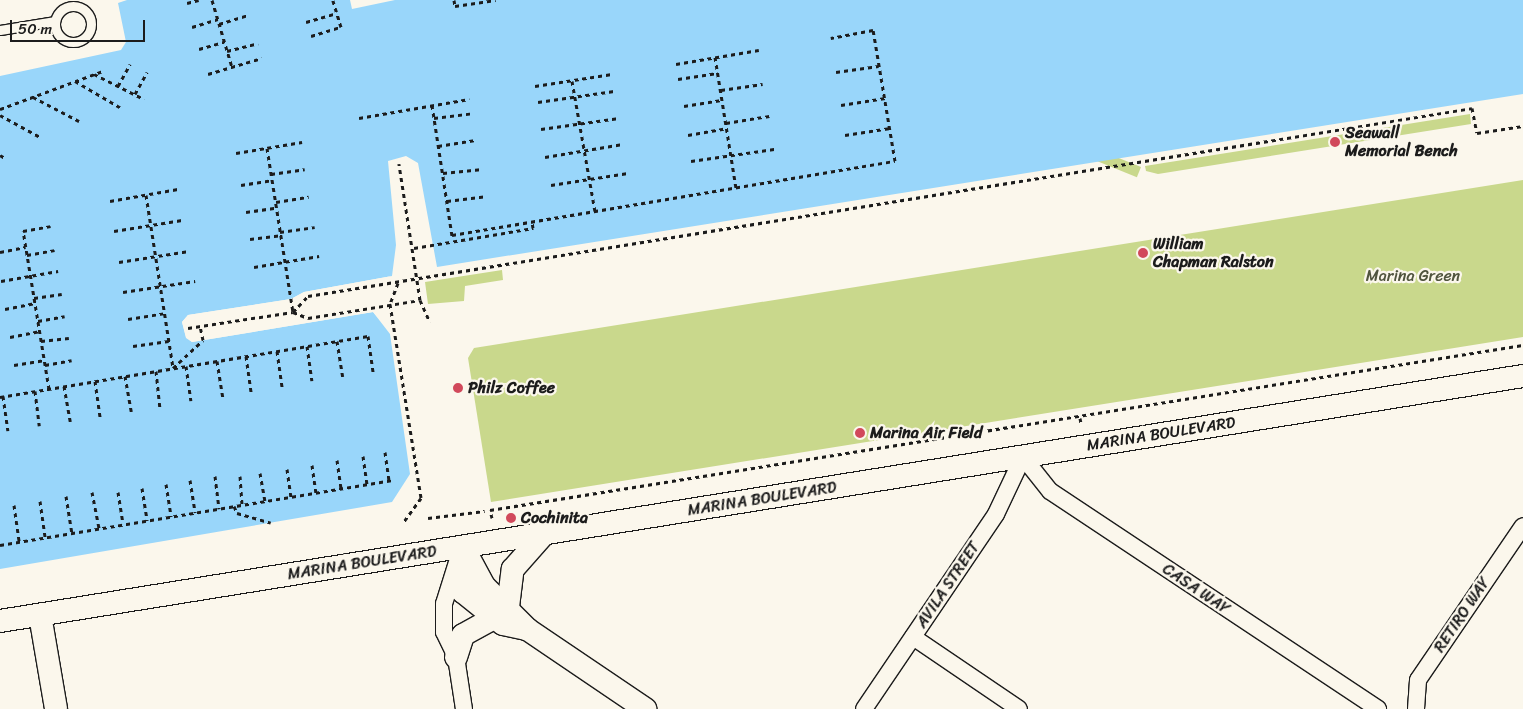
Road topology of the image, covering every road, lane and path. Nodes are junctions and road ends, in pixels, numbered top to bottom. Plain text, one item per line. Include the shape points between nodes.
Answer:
1 (199, 0) edge
2 (212, 0) edge
3 (333, 0) edge
4 (454, 0) edge
5 (496, 0) edge
6 (187, 3) dead end
7 (337, 13) junction
8 (249, 15) dead end
9 (218, 19) junction
10 (55, 22) junction
11 (306, 22) dead end
12 (220, 24) junction
13 (192, 26) dead end
14 (0, 30) edge
15 (311, 36) dead end
16 (831, 38) dead end
17 (224, 42) junction
18 (258, 43) dead end
19 (199, 49) dead end
20 (759, 50) dead end
21 (227, 51) junction
22 (715, 57) junction
23 (262, 58) dead end
24 (130, 64) dead end
25 (676, 64) dead end
26 (879, 66) junction
27 (232, 67) junction
28 (103, 71) dead end
29 (147, 72) dead end
30 (836, 72) dead end
31 (718, 73) junction
32 (94, 74) junction
33 (208, 74) dead end
34 (612, 74) dead end
35 (678, 79) dead end
36 (75, 81) junction
37 (572, 81) junction
38 (763, 84) dead end
39 (118, 86) junction
40 (535, 86) dead end
41 (721, 90) junction
42 (614, 91) dead end
43 (135, 94) junction
44 (33, 97) junction
45 (575, 97) junction
46 (885, 98) junction
47 (144, 99) dead end
48 (469, 99) dead end
49 (722, 100) junction
50 (538, 102) dead end
51 (432, 105) junction
52 (841, 105) dead end
53 (684, 106) dead end
54 (121, 108) dead end
55 (0, 109) edge
56 (472, 113) dead end
57 (0, 115) edge
58 (769, 116) dead end
59 (359, 118) dead end
60 (434, 118) junction
61 (618, 118) dead end
62 (79, 122) dead end
63 (726, 123) junction
64 (580, 124) junction
65 (1523, 126) edge
66 (726, 128) junction
67 (890, 128) junction
68 (541, 129) dead end
69 (688, 135) dead end
70 (845, 135) dead end
71 (40, 137) dead end
72 (476, 140) dead end
73 (302, 142) dead end
74 (623, 144) dead end
75 (438, 146) junction
76 (267, 148) junction
77 (774, 148) dead end
78 (584, 151) junction
79 (236, 153) dead end
80 (731, 155) junction
81 (0, 156) edge
82 (545, 157) dead end
83 (5, 158) dead end
84 (691, 161) dead end
85 (399, 164) dead end
86 (305, 169) dead end
87 (483, 169) dead end
88 (443, 173) junction
89 (628, 173) dead end
90 (271, 174) junction
91 (589, 179) junction
92 (272, 180) junction
93 (241, 185) dead end
94 (551, 185) dead end
95 (736, 188) junction
96 (178, 189) dead end
97 (146, 194) junction
98 (486, 196) dead end
99 (309, 197) dead end
100 (110, 200) dead end
101 (447, 201) junction
102 (276, 202) junction
103 (276, 208) junction
104 (595, 211) junction
105 (246, 212) dead end
106 (182, 220) dead end
107 (532, 222) junction
108 (150, 225) junction
109 (51, 226) dead end
110 (315, 227) dead end
111 (114, 231) dead end
112 (280, 233) junction
113 (250, 239) dead end
114 (26, 247) junction
115 (414, 248) junction
116 (55, 250) dead end
117 (189, 251) dead end
118 (0, 252) edge
119 (27, 255) junction
120 (155, 256) junction
121 (319, 256) dead end
122 (119, 262) dead end
123 (285, 262) junction
124 (254, 267) dead end
125 (58, 271) dead end
126 (31, 276) junction
127 (418, 280) junction
128 (1, 281) edge
129 (195, 281) dead end
130 (398, 282) junction
131 (160, 286) junction
132 (123, 292) dead end
133 (62, 294) dead end
134 (34, 298) junction
135 (420, 300) junction
136 (35, 303) junction
137 (390, 304) junction
138 (5, 309) dead end
139 (293, 312) junction
140 (164, 313) junction
141 (65, 316) dead end
142 (128, 319) dead end
143 (38, 321) junction
144 (430, 322) dead end
145 (200, 326) junction
146 (188, 328) dead end
147 (40, 331) junction
148 (10, 337) dead end
149 (69, 338) dead end
150 (41, 341) junction
151 (169, 341) junction
152 (337, 341) junction
153 (1523, 345) edge
154 (133, 346) dead end
155 (307, 346) junction
156 (277, 351) junction
157 (246, 356) junction
158 (72, 360) dead end
159 (217, 361) junction
160 (45, 363) junction
161 (14, 365) dead end
162 (186, 366) junction
163 (173, 368) junction
164 (156, 371) junction
165 (374, 372) dead end
166 (125, 376) junction
167 (1523, 376) edge
168 (343, 378) dead end
169 (95, 381) junction
170 (312, 381) dead end
171 (64, 386) junction
172 (282, 387) dead end
173 (49, 389) junction
174 (35, 391) junction
175 (251, 392) dead end
176 (2, 397) edge
177 (223, 398) dead end
178 (191, 401) dead end
179 (160, 407) dead end
180 (131, 412) dead end
181 (100, 417) dead end
182 (1080, 418) junction
183 (70, 421) dead end
184 (1081, 424) dead end
185 (39, 426) dead end
186 (8, 431) dead end
187 (952, 438) junction
188 (953, 444) dead end
189 (385, 452) dead end
190 (364, 456) dead end
191 (1023, 457) junction
192 (337, 460) dead end
193 (312, 465) dead end
194 (287, 468) dead end
195 (260, 473) dead end
196 (215, 476) dead end
197 (240, 476) dead end
198 (190, 480) dead end
199 (166, 484) dead end
200 (367, 484) junction
201 (142, 488) dead end
202 (341, 489) junction
203 (92, 492) dead end
204 (118, 492) dead end
205 (316, 493) junction
206 (66, 496) dead end
207 (291, 497) junction
208 (40, 501) dead end
209 (265, 501) junction
210 (14, 505) dead end
211 (242, 505) junction
212 (234, 506) junction
213 (220, 509) junction
214 (485, 511) dead end
215 (195, 513) junction
216 (171, 517) junction
217 (428, 518) dead end
218 (492, 518) dead end
219 (146, 520) junction
220 (271, 523) dead end
221 (403, 523) dead end
222 (123, 524) junction
223 (1523, 526) edge
224 (99, 529) junction
225 (72, 533) junction
226 (544, 534) junction
227 (45, 537) junction
228 (19, 542) junction
229 (0, 545) edge
230 (463, 547) junction
231 (501, 612) junction
232 (40, 614) junction
233 (0, 621) edge
234 (913, 637) junction
235 (456, 657) junction
236 (56, 709) edge
237 (464, 709) edge
238 (644, 709) edge
239 (864, 709) edge
240 (1019, 709) edge
241 (1378, 709) edge
242 (1416, 709) edge

1 - 6 path
2 - 9 path
3 - 7 path
4 - 5 path via 455,6
7 - 11 path
7 - 15 path via 341,28
8 - 12 path
9 - 12 path
9 - 13 path
10 - 10 lane via 58,35 70,42 83,39 90,27 87,14 76,7 62,10
10 - 14 lane
12 - 17 path
16 - 26 path via 873,30
17 - 19 path
17 - 21 path
18 - 21 path
20 - 22 path
21 - 27 path
22 - 25 path
22 - 31 path
23 - 27 path
24 - 39 path
26 - 30 path
26 - 46 path
27 - 33 path
28 - 32 path
29 - 43 path
31 - 35 path
31 - 41 path
32 - 36 path
32 - 39 path
34 - 37 path
36 - 44 path
36 - 54 path
37 - 40 path
37 - 45 path
38 - 41 path
39 - 43 path
41 - 49 path
42 - 45 path
43 - 47 path
44 - 55 path
44 - 62 path
45 - 50 path
45 - 64 path
46 - 52 path
46 - 67 path
48 - 51 path
49 - 53 path
49 - 63 path
51 - 59 path
51 - 60 path
56 - 60 path
57 - 71 path
58 - 63 path
60 - 75 path
61 - 64 path
63 - 66 path
64 - 68 path
64 - 78 path
65 - 127 path via 1477,133 1472,108
66 - 69 path
66 - 80 path
67 - 70 path
67 - 95 path via 895,161
72 - 75 path
73 - 76 path
74 - 78 path
75 - 88 path
76 - 79 path
76 - 90 path
77 - 80 path
78 - 82 path
78 - 91 path
80 - 84 path
80 - 95 path
81 - 83 path
85 - 115 path
86 - 90 path
87 - 88 path
88 - 101 path
89 - 91 path
90 - 92 path
91 - 94 path
91 - 104 path
92 - 93 path
92 - 102 path
95 - 104 path
96 - 97 path
97 - 100 path
97 - 108 path
98 - 101 path
99 - 102 path
101 - 107 path via 452,235
102 - 103 path
103 - 105 path
103 - 112 path
104 - 107 path
106 - 108 path
107 - 115 path via 534,228
108 - 111 path
108 - 120 path
109 - 114 path via 23,231
110 - 112 path
112 - 113 path
112 - 123 path
114 - 118 path
114 - 119 path
115 - 127 path
116 - 119 path
117 - 120 path
119 - 126 path
120 - 122 path
120 - 131 path
121 - 123 path
123 - 124 path
123 - 139 path
125 - 126 path
126 - 128 path
126 - 134 path
127 - 130 path
127 - 135 path
129 - 131 path
130 - 137 path
130 - 139 path via 308,296
131 - 132 path
131 - 140 path
133 - 134 path
134 - 136 path
135 - 137 path
135 - 144 path
136 - 138 path
136 - 143 path
137 - 139 path via 308,318
137 - 221 path via 421,498
139 - 145 path
140 - 142 path
140 - 151 path
141 - 143 path
143 - 147 path
145 - 146 path
145 - 163 path via 203,340
147 - 148 path
147 - 150 path
149 - 150 path
150 - 160 path
151 - 154 path
151 - 163 path
152 - 155 path
152 - 165 path via 368,336
152 - 168 path
153 - 182 path
155 - 156 path
155 - 170 path
156 - 157 path
156 - 172 path
157 - 159 path
157 - 175 path
158 - 160 path
159 - 162 path
159 - 177 path
160 - 161 path
160 - 173 path
162 - 163 path
162 - 178 path
163 - 164 path
164 - 166 path
164 - 179 path
166 - 169 path
166 - 180 path
167 - 191 main road, MARINA BOULEVARD
169 - 171 path
169 - 181 path
171 - 173 path
171 - 183 path
173 - 174 path
174 - 176 path
174 - 185 path
176 - 186 path
182 - 184 path
182 - 187 path
187 - 188 path
187 - 218 path via 490,510
189 - 200 path via 391,481
190 - 200 path
191 - 226 main road, MARINA BOULEVARD
191 - 234 street, AVILA STREET via 996,514
191 - 241 street, CASA WAY via 1050,491
192 - 202 path
193 - 205 path
194 - 207 path
195 - 209 path
196 - 213 path
197 - 211 path
198 - 215 path
199 - 216 path
200 - 202 path
201 - 219 path
202 - 205 path
203 - 224 path
204 - 222 path
205 - 207 path
206 - 225 path
207 - 209 path
208 - 227 path
209 - 211 path
210 - 228 path
211 - 212 path
212 - 213 path
212 - 220 path via 237,513
213 - 215 path
214 - 217 path
215 - 216 path
216 - 219 path
219 - 222 path
222 - 224 path
223 - 242 street, RETIRO WAY via 1418,680
224 - 225 path
225 - 227 path
226 - 230 main road, MARINA BOULEVARD
226 - 231 main road via 513,570
227 - 228 path
228 - 229 path
230 - 231 main road via 463,592
230 - 232 main road, MARINA BOULEVARD
230 - 235 street via 444,604 446,641
231 - 235 main road via 463,635
231 - 238 main road
232 - 233 main road, MARINA BOULEVARD
232 - 236 main road
234 - 239 street, AVILA STREET
234 - 240 street
235 - 237 street

